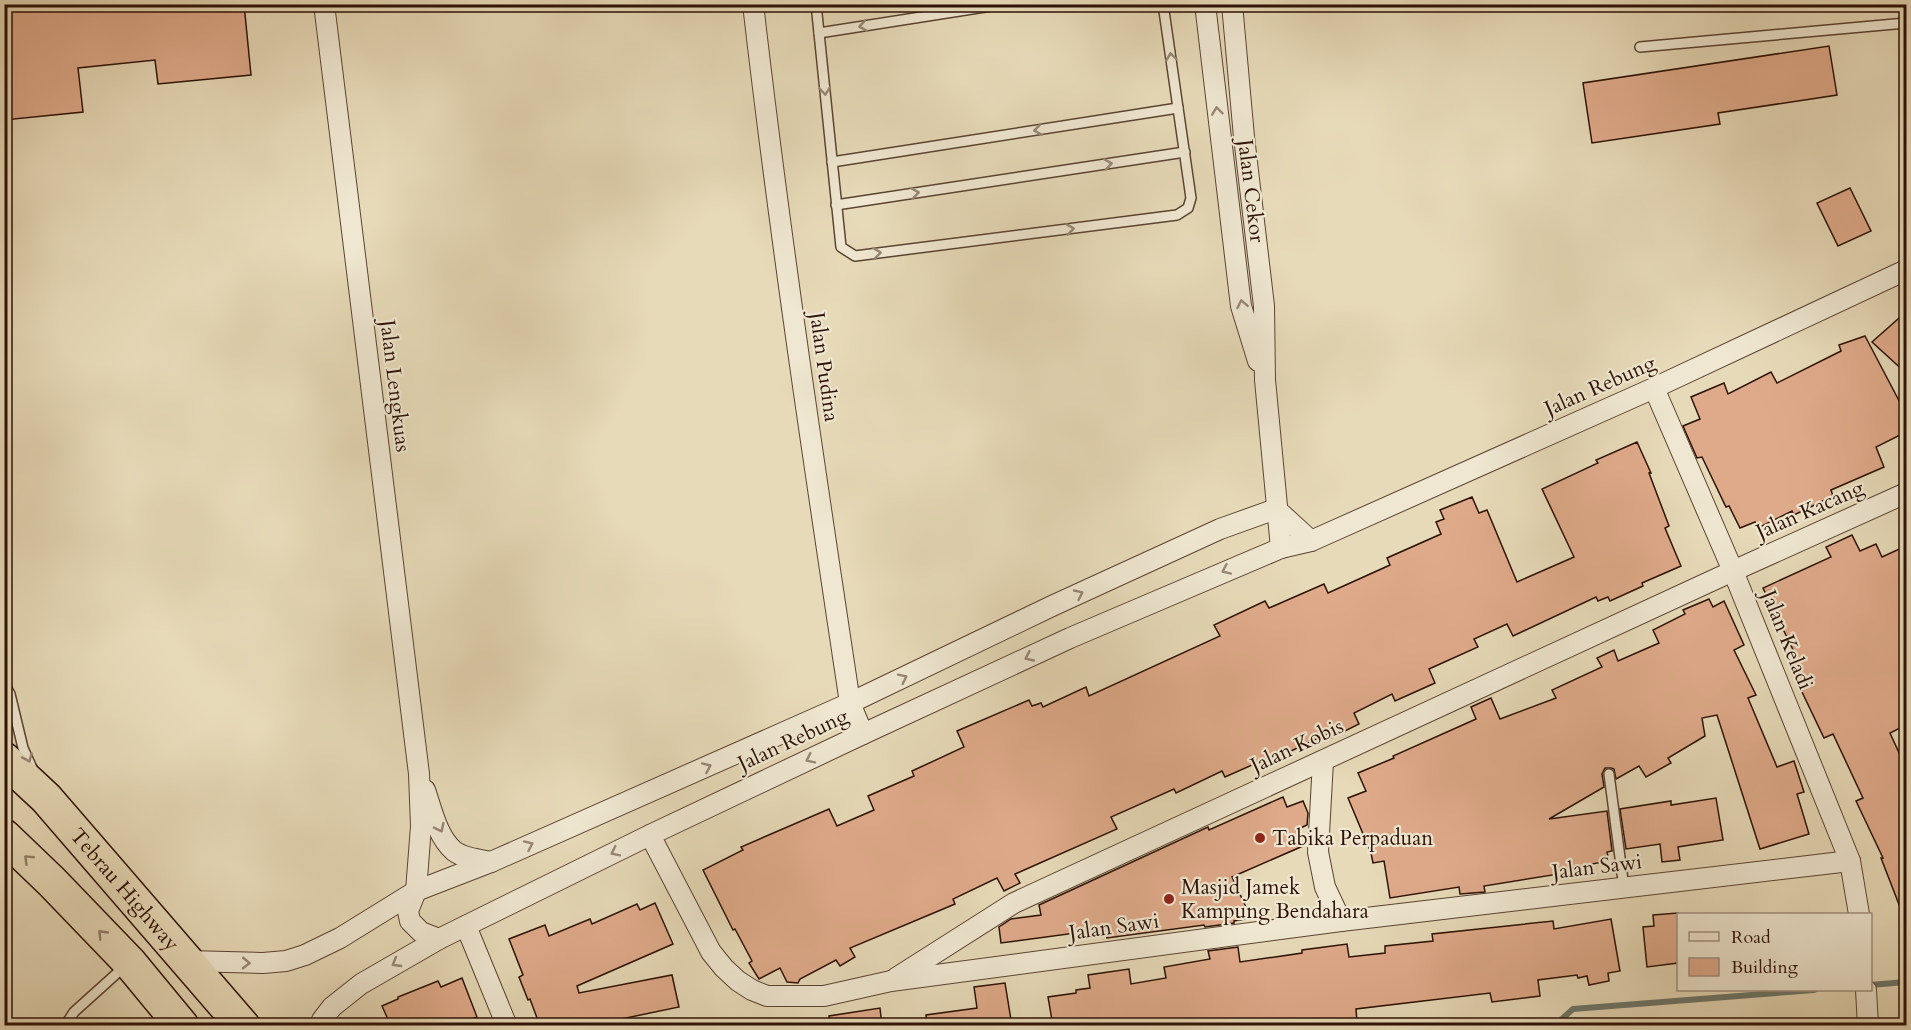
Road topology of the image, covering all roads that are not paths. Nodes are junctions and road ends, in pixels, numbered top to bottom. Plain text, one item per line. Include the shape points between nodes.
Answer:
1 (324, 4) edge
2 (753, 4) edge
3 (816, 4) edge
4 (1163, 4) edge
5 (1205, 4) edge
6 (1232, 4) edge
7 (998, 5) edge
8 (1906, 23) edge
9 (819, 33) junction
10 (1640, 47) dead end
11 (1178, 108) junction
12 (1185, 152) junction
13 (832, 162) junction
14 (836, 205) junction
15 (1906, 270) edge
16 (1264, 380) junction
17 (1654, 388) junction
18 (1905, 498) edge
19 (1276, 510) junction
20 (1311, 541) junction
21 (1281, 548) junction
22 (1733, 571) junction
23 (4, 682) edge
24 (850, 703) junction
25 (863, 734) junction
26 (4, 759) edge
27 (1323, 760) junction
28 (419, 774) junction
29 (1609, 774) dead end
30 (46, 798) junction
31 (4, 836) edge
32 (650, 836) junction
33 (91, 850) junction
34 (1850, 861) junction
35 (491, 862) junction
36 (52, 882) junction
37 (1624, 888) junction
38 (416, 891) junction
39 (1859, 913) edge
40 (1341, 921) junction
41 (466, 926) junction
42 (439, 939) junction
43 (188, 961) junction
44 (130, 963) junction
45 (891, 981) junction
46 (1866, 991) edge
47 (65, 1026) edge
48 (182, 1026) edge
49 (243, 1026) edge
50 (321, 1026) edge
51 (507, 1026) edge
52 (1868, 1026) edge

1 - 28 street, Jalan Lengkuas
2 - 24 street, Jalan Pudina via 801,378
3 - 9 lane
11 -> 4 lane
16 -> 5 street, Jalan Cekor via 1241,306
6 - 16 street, Jalan Cekor via 1263,306
7 -> 9 lane
8 - 10 lane
9 -> 13 lane
11 - 12 lane
11 -> 13 lane
14 -> 12 lane
14 -> 12 lane via 841,247 855,256 1177,215 1188,208 1191,198
13 - 14 lane
15 - 17 street, Jalan Rebung
16 - 19 street, Jalan Cekor
17 - 20 street, Jalan Rebung
17 - 22 street, Jalan Keladi
18 - 22 street, Jalan Kacang
19 - 20 street
19 - 21 street, Jalan Cekor
24 -> 19 street, Jalan Rebung via 1220,529
20 - 21 street, Jalan Rebung
21 -> 25 street, Jalan Rebung via 1070,638
22 - 27 street, Jalan Kobis
22 - 34 street, Jalan Keladi
23 -> 30 lane via 23,748
24 - 25 street, Jalan Pudina
35 -> 24 street, Jalan Rebung
25 -> 32 street, Jalan Rebung
26 - 30 highway, Tebrau Highway
27 - 40 street via 1318,852 1325,887
27 - 45 street, Jalan Kobis via 1014,903
28 -> 35 street, Jalan Lengkuas via 440,832 455,852
28 - 38 street, Jalan Lengkuas
29 - 37 lane
30 - 33 highway, Tebrau Highway
36 -> 31 highway
32 -> 41 street, Jalan Rebung
32 - 45 street, Jalan Sawi via 711,952 723,968 752,990 767,996 824,996
33 - 36 highway via 95,871 86,885 75,888
33 - 43 highway, Tebrau Highway
34 - 37 street, Jalan Sawi
34 - 39 street, Jalan Keladi
35 - 38 street, Jalan Rebung
44 -> 36 highway
37 - 40 street, Jalan Sawi
38 - 42 street, Jalan Lengkuas via 408,911 410,921 421,932
43 -> 38 street, Jalan Rebung via 286,962 340,938
40 - 45 street, Jalan Sawi
41 - 42 street, Jalan Rebung
41 - 51 street
42 -> 50 street, Jalan Rebung via 362,984 332,1007
43 - 49 highway, Tebrau Highway
44 - 47 lane via 74,1012
44 - 48 highway
46 - 52 street

